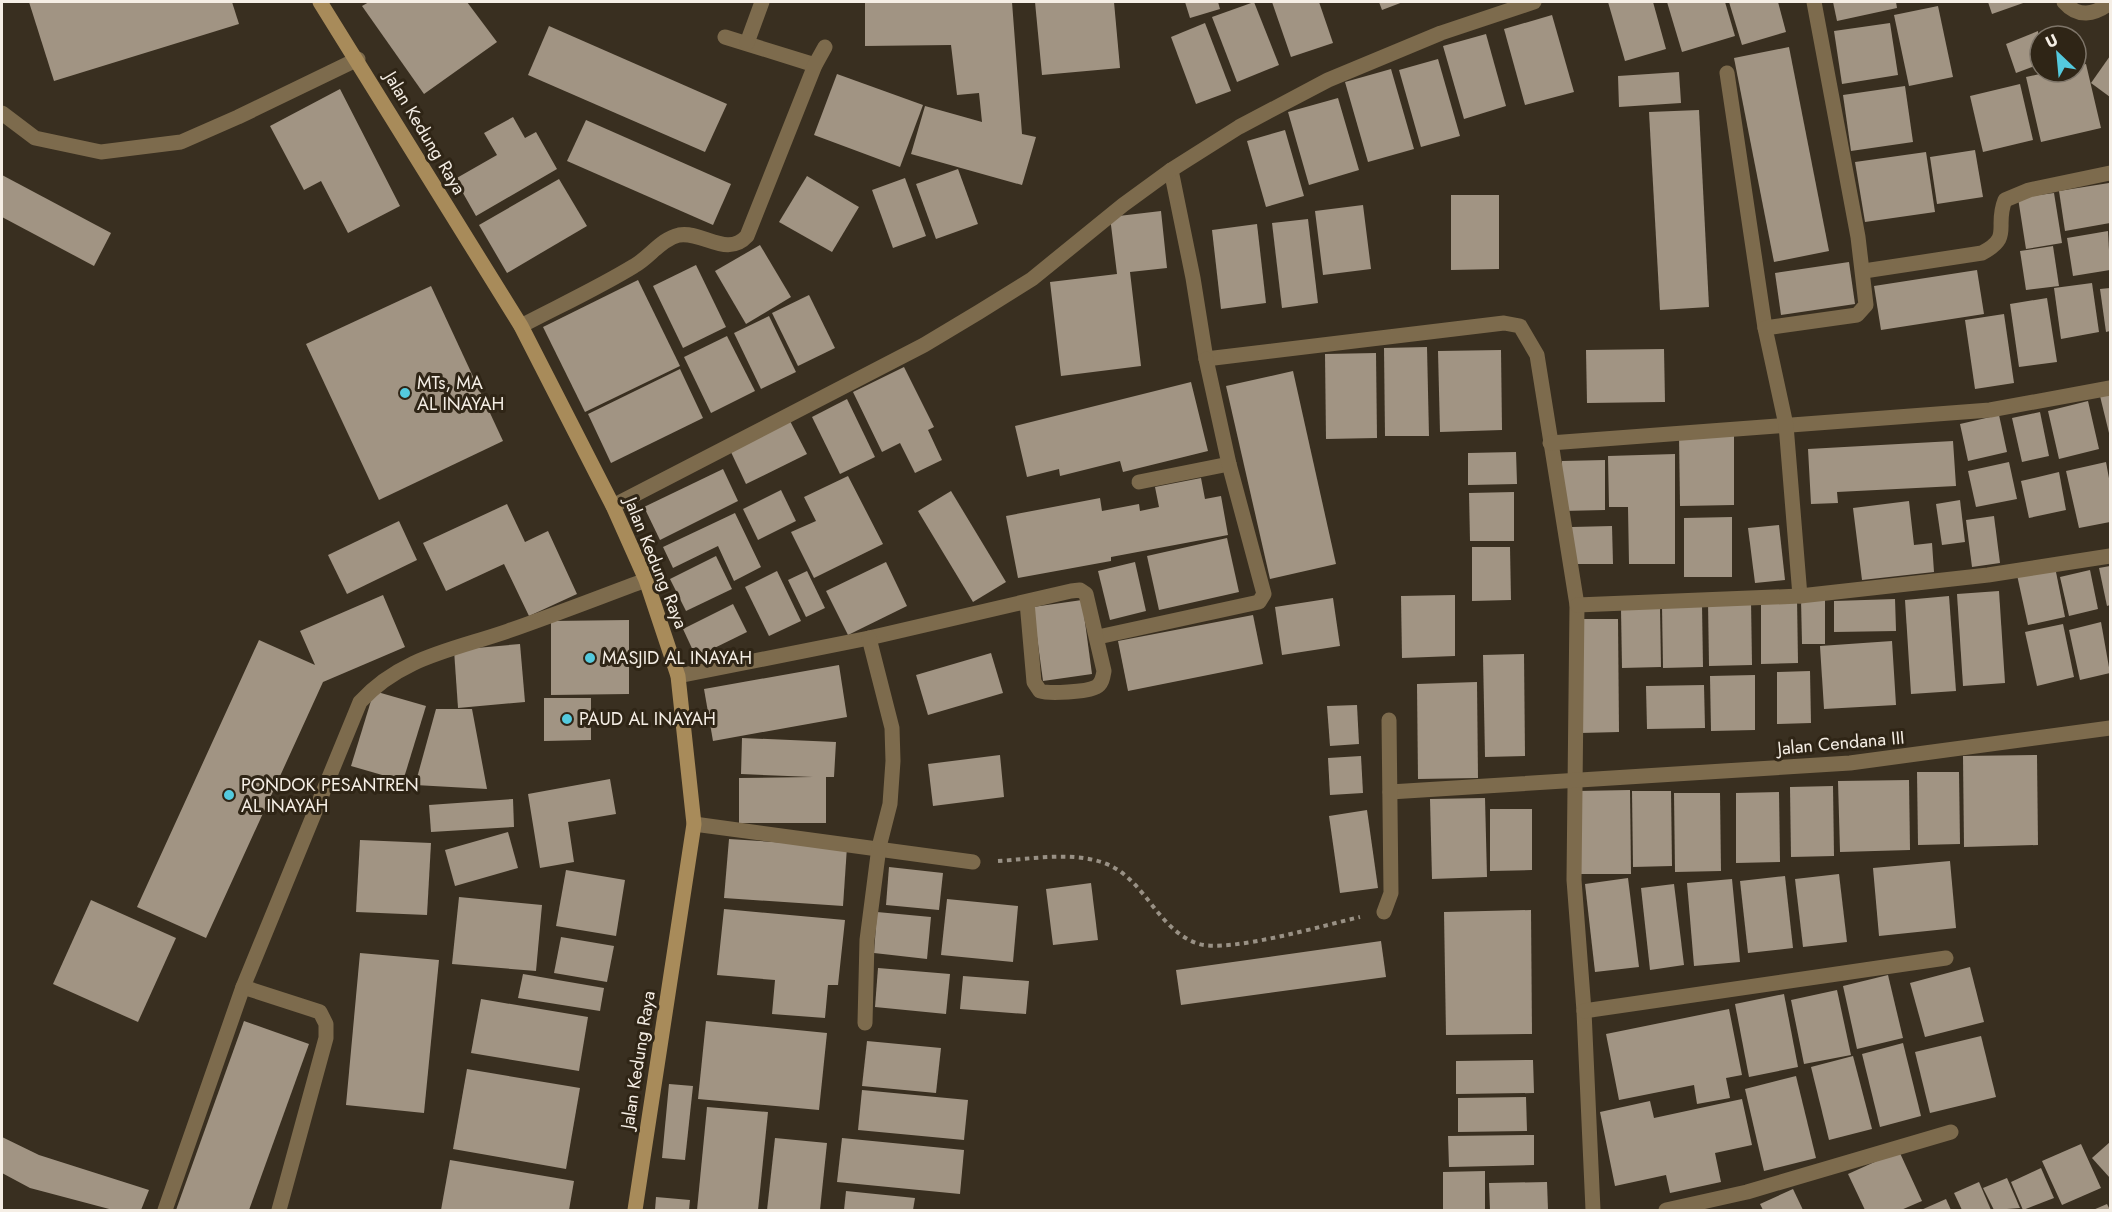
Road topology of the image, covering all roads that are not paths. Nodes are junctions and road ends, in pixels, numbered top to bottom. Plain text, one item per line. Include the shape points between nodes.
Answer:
1 (320, 2) edge
2 (762, 2) edge
3 (1534, 2) edge
4 (1814, 2) edge
5 (2064, 2) edge
6 (2110, 3) edge
7 (726, 37) dead end
8 (747, 43) junction
9 (825, 47) dead end
10 (357, 59) junction
11 (815, 65) junction
12 (1727, 73) dead end
13 (2, 113) edge
14 (1171, 170) junction
15 (2110, 173) edge
16 (1864, 271) junction
17 (521, 326) junction
18 (1765, 328) junction
19 (1206, 359) junction
20 (2110, 388) edge
21 (1786, 425) junction
22 (1550, 443) junction
23 (1229, 464) junction
24 (1139, 482) dead end
25 (613, 506) junction
26 (2110, 556) edge
27 (646, 580) junction
28 (1800, 596) junction
29 (1027, 602) junction
30 (1577, 605) junction
31 (1098, 637) junction
32 (869, 638) junction
33 (678, 676) junction
34 (1389, 720) dead end
35 (2110, 728) edge
36 (1574, 782) junction
37 (1390, 792) junction
38 (694, 824) junction
39 (879, 848) junction
40 (973, 862) road end
41 (1384, 912) road end
42 (1946, 958) dead end
43 (243, 987) junction
44 (1584, 1011) junction
45 (865, 1023) dead end
46 (1951, 1132) dead end
47 (165, 1210) edge
48 (279, 1210) edge
49 (634, 1210) edge
50 (1593, 1210) edge
51 (1666, 1210) edge

1 - 10 street, Jalan Kedung Raya
2 - 8 street
3 - 14 street via 1441,33 1328,81 1239,127
4 - 16 street
5 - 6 street via 2081,14
7 - 8 street
8 - 11 street
9 - 11 street
10 - 13 street via 181,142 101,152 35,138
10 - 17 street, Jalan Kedung Raya
11 - 17 street via 742,241 729,246 693,236 672,237 632,268
12 - 18 street
14 - 19 street
14 - 25 street via 1032,279 979,312 924,345
15 - 16 street via 2029,190 2005,200 1998,243 1982,253
16 - 18 street via 1866,305 1857,315
17 - 25 street, Jalan Kedung Raya
18 - 21 street
19 - 22 street via 1504,323 1520,326 1541,370
19 - 23 street
20 - 21 street via 1990,410
21 - 22 street
21 - 28 street
22 - 30 street
23 - 24 street
23 - 31 street via 1264,594 1262,599
25 - 27 street, Jalan Kedung Raya
26 - 28 street via 1988,575
27 - 33 street, Jalan Kedung Raya
27 - 43 street via 417,659 369,692 351,719
28 - 30 street
29 - 31 street via 1080,590 1086,594
29 - 31 street via 1034,682 1040,691 1048,694 1095,687 1102,681
29 - 32 street
30 - 36 street
32 - 33 street
32 - 39 street via 892,728 890,804
33 - 38 street, Jalan Kedung Raya
34 - 37 street
35 - 36 street, Jalan Cendana III via 1850,763
36 - 37 street, Jalan Cendana III
36 - 44 street via 1574,880
37 - 41 street via 1391,893
38 - 39 street
38 - 49 street, Jalan Kedung Raya
39 - 40 street
39 - 45 street via 867,939
42 - 44 street
43 - 47 street
43 - 48 street via 320,1012 326,1024 326,1038
44 - 50 street
46 - 51 street via 1747,1192

